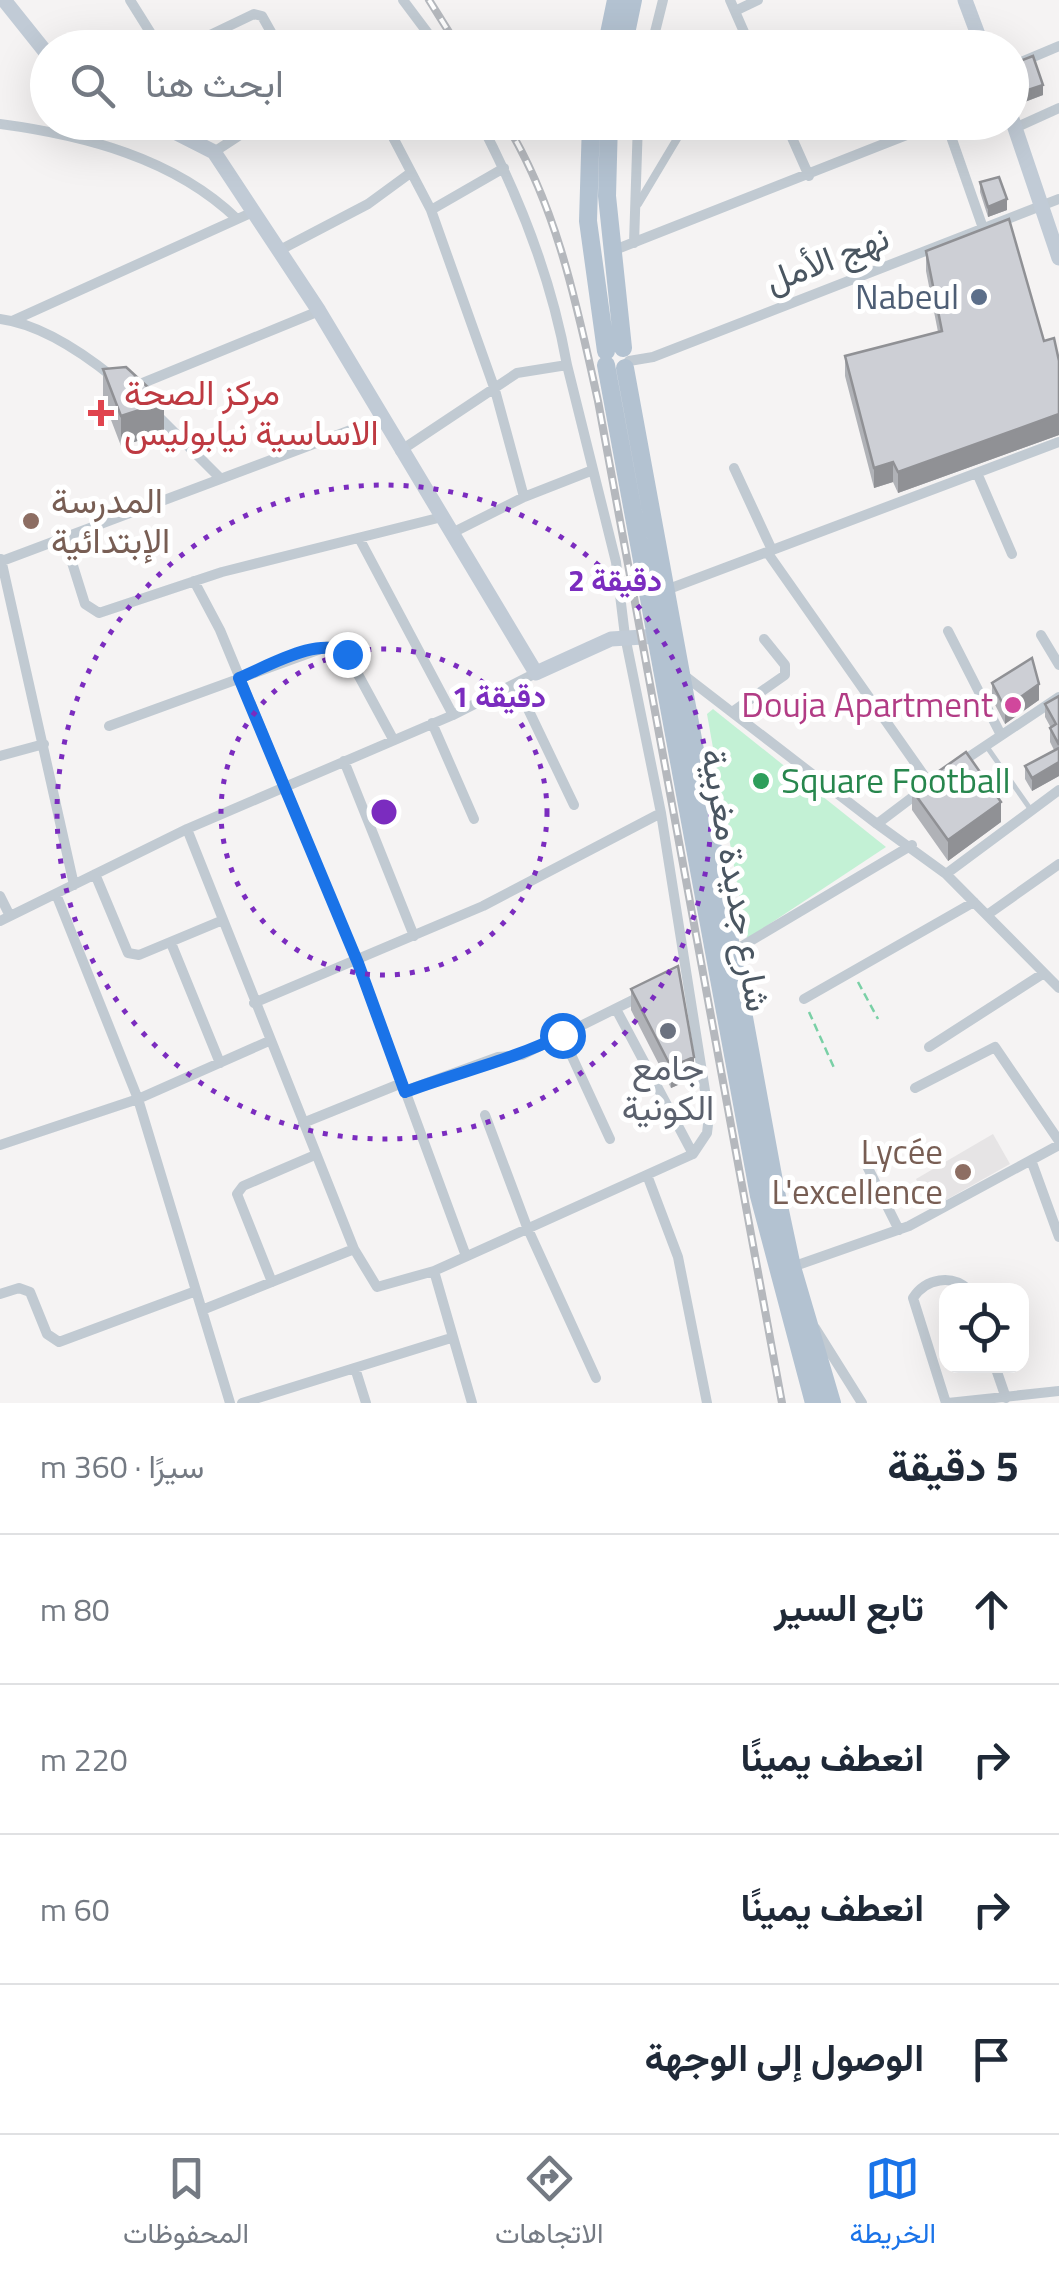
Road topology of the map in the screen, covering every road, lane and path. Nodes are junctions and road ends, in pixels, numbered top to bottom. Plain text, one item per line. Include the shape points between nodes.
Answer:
1 (4, 0) edge
2 (130, 0) edge
3 (404, 0) edge
4 (616, 0) edge
5 (633, 0) edge
6 (663, 0) edge
7 (758, 0) edge
8 (966, 0) edge
9 (732, 5) edge
10 (149, 30) edge
11 (220, 30) edge
12 (270, 30) edge
13 (426, 30) edge
14 (610, 30) edge
15 (627, 30) edge
16 (656, 30) edge
17 (743, 30) edge
18 (977, 30) edge
19 (30, 32) edge
20 (1059, 46) edge
21 (1029, 59) edge
22 (1059, 108) edge
23 (1029, 119) edge
24 (0, 124) edge
25 (30, 126) edge
26 (100, 140) edge
27 (192, 140) edge
28 (203, 140) edge
29 (222, 140) edge
30 (394, 140) edge
31 (489, 140) edge
32 (590, 140) edge
33 (608, 140) edge
34 (637, 140) edge
35 (676, 140) edge
36 (793, 140) edge
37 (899, 140) edge
38 (952, 140) edge
39 (1022, 140) edge
40 (207, 147) junction
41 (504, 168) junction
42 (409, 174) junction
43 (809, 176) junction
44 (1052, 202) edge
45 (635, 209) junction
46 (431, 210) junction
47 (254, 212) junction
48 (236, 219) junction
49 (983, 228) junction
50 (634, 243) junction
51 (280, 250) junction
52 (612, 251) junction
53 (1059, 258) edge
54 (319, 311) junction
55 (6, 320) edge
56 (618, 359) junction
57 (568, 365) junction
58 (127, 389) junction
59 (495, 390) junction
60 (380, 420) junction
61 (1059, 442) edge
62 (400, 451) junction
63 (734, 468) dead end
64 (592, 470) junction
65 (976, 473) junction
66 (220, 478) junction
67 (524, 497) junction
68 (442, 517) junction
69 (452, 533) junction
70 (64, 537) junction
71 (358, 538) junction
72 (770, 551) junction
73 (1012, 554) dead end
74 (1, 558) edge
75 (194, 580) junction
76 (666, 590) junction
77 (948, 631) dead end
78 (1042, 635) dead end
79 (625, 636) junction
80 (659, 636) junction
81 (764, 639) dead end
82 (1059, 665) edge
83 (536, 672) junction
84 (681, 673) junction
85 (239, 678) junction
86 (516, 684) junction
87 (1059, 698) edge
88 (732, 712) junction
89 (452, 715) junction
90 (432, 723) junction
91 (109, 726) dead end
92 (1001, 736) junction
93 (393, 740) junction
94 (44, 744) junction
95 (986, 745) junction
96 (0, 756) edge
97 (344, 761) junction
98 (930, 784) junction
99 (282, 788) junction
100 (1059, 790) edge
101 (574, 806) dead end
102 (1031, 810) junction
103 (661, 812) junction
104 (474, 819) dead end
105 (877, 824) junction
106 (187, 829) junction
107 (912, 845) junction
108 (1059, 864) edge
109 (96, 874) junction
110 (946, 874) junction
111 (74, 885) junction
112 (56, 894) junction
113 (0, 896) edge
114 (974, 902) junction
115 (986, 915) junction
116 (5, 919) edge
117 (222, 920) junction
118 (414, 936) junction
119 (172, 942) junction
120 (726, 956) junction
121 (358, 963) junction
122 (852, 972) junction
123 (686, 973) junction
124 (1044, 973) junction
125 (668, 982) edge
126 (1058, 986) edge
127 (651, 991) edge
128 (804, 998) joint
129 (254, 1003) junction
130 (616, 1009) junction
131 (878, 1019) dead end
132 (562, 1035) junction
133 (269, 1041) junction
134 (929, 1048) dead end
135 (220, 1063) junction
136 (835, 1070) dead end
137 (403, 1087) junction
138 (915, 1088) dead end
139 (138, 1098) junction
140 (485, 1115) dead end
141 (302, 1123) junction
142 (610, 1139) dead end
143 (1059, 1143) edge
144 (0, 1145) edge
145 (693, 1154) junction
146 (316, 1155) junction
147 (864, 1160) dead end
148 (1032, 1160) junction
149 (647, 1175) junction
150 (528, 1227) junction
151 (900, 1230) junction
152 (1059, 1237) edge
153 (354, 1249) junction
154 (466, 1256) junction
155 (792, 1267) junction
156 (434, 1271) junction
157 (272, 1282) junction
158 (958, 1283) edge
159 (196, 1292) junction
160 (0, 1294) edge
161 (202, 1310) junction
162 (807, 1317) junction
163 (451, 1338) junction
164 (355, 1368) junction
165 (997, 1373) edge
166 (596, 1378) dead end
167 (1059, 1391) edge
168 (1006, 1398) junction
169 (226, 1402) edge
170 (242, 1403) edge
171 (366, 1403) edge
172 (472, 1403) edge
173 (707, 1403) edge
174 (814, 1403) edge
175 (832, 1403) edge
176 (862, 1403) edge
177 (947, 1403) edge

1 - 19 main road
2 - 10 street
3 - 13 street
4 - 14 main road
5 - 15 main road
6 - 16 street
7 - 9 street
8 - 18 main road
9 - 17 street
11 - 12 street via 254,14
20 - 21 street
22 - 23 street
24 - 25 street
26 - 48 street via 222,204
27 - 40 main road
28 - 40 street
29 - 40 street
30 - 42 street
31 - 41 street
32 - 56 main road via 588,221
33 - 52 main road
34 - 45 street
35 - 45 street
36 - 43 street
37 - 43 street
38 - 49 street
39 - 44 main road
40 - 47 main road
41 - 46 street
41 - 57 street via 541,264
42 - 46 street
42 - 51 street via 368,204
43 - 50 street
44 - 49 street, نهج الأمل
44 - 53 main road
45 - 50 street
46 - 59 street
47 - 48 street
47 - 51 main road
48 - 55 street
49 - 56 street, نهج الأمل via 652,356
50 - 52 street
51 - 54 main road
52 - 56 main road
54 - 58 street
54 - 60 main road
55 - 58 street via 90,359
56 - 76 main road, شارع جديدة مغربية
56 - 80 main road, شارع جديدة مغربية
57 - 59 street via 517,373
57 - 64 street
58 - 66 street
59 - 62 street
59 - 67 street
60 - 62 main road
60 - 66 street
61 - 65 street
62 - 68 main road
63 - 72 street
64 - 67 street
64 - 79 street via 616,562
65 - 72 street
65 - 73 street
66 - 70 street
67 - 69 street
68 - 69 main road
68 - 71 street
69 - 83 main road
70 - 74 street
70 - 75 street via 92,612
71 - 75 street
71 - 89 street
72 - 76 street
72 - 98 street
74 - 94 street
75 - 85 street
76 - 84 main road, شارع جديدة مغربية
77 - 92 street
78 - 82 street
79 - 80 main road
79 - 83 main road
79 - 103 street
80 - 120 main road, شارع جديدة مغربية
81 - 88 street via 785,675
83 - 86 street
84 - 88 street
84 - 120 main road, شارع جديدة مغربية
85 - 91 street
85 - 93 street via 336,647 354,665
85 - 99 street
86 - 89 street
86 - 101 street
87 - 92 street
88 - 105 street
89 - 90 street
90 - 93 street
90 - 104 street
92 - 95 street
93 - 97 street
94 - 96 street
94 - 111 street
95 - 98 street
95 - 102 lane
97 - 99 street
97 - 118 street
98 - 105 street
99 - 106 street
99 - 121 street
100 - 102 street
102 - 110 street
103 - 118 street
103 - 123 street
105 - 107 street
106 - 109 street
106 - 117 street
107 - 110 street
107 - 120 street
108 - 115 street
109 - 111 street
109 - 119 street via 128,954
110 - 114 street
111 - 112 street
112 - 116 street
112 - 139 street
113 - 116 street
114 - 115 street
114 - 122 street
115 - 124 street
117 - 119 street
117 - 129 street
118 - 121 street
119 - 135 street
120 - 155 main road, شارع جديدة مغربية
120 - 174 main road, شارع جديدة مغربية via 759,1196
121 - 129 street
121 - 137 street
122 - 128 street
122 - 131 path
123 - 125 street
123 - 145 street via 709,1116 708,1133
124 - 126 street
124 - 134 street
127 - 130 street
128 - 136 path
129 - 133 street
130 - 132 street
130 - 145 street
132 - 137 street via 522,1055
132 - 142 street
133 - 135 street
133 - 141 street
135 - 139 street
137 - 141 street
137 - 154 street
138 - 143 street via 995,1046
139 - 144 street
139 - 159 street
140 - 150 street
141 - 146 street
143 - 148 street
145 - 149 street
146 - 153 street
146 - 157 street via 236,1194
147 - 151 street
148 - 151 street
148 - 152 street
149 - 150 street
149 - 173 street via 678,1257
150 - 154 street
150 - 166 street
151 - 155 street
153 - 156 street via 377,1288
153 - 157 street
154 - 156 street
155 - 162 main road, شارع جديدة مغربية
156 - 163 street
157 - 161 street
158 - 177 street via 937,1280 913,1298
159 - 160 street via 59,1342 47,1334 30,1292
159 - 161 street
161 - 169 street
162 - 175 main road, شارع جديدة مغربية
162 - 176 street
163 - 164 street
163 - 172 street
164 - 170 street
164 - 171 street
165 - 168 street
167 - 168 street
168 - 177 street

